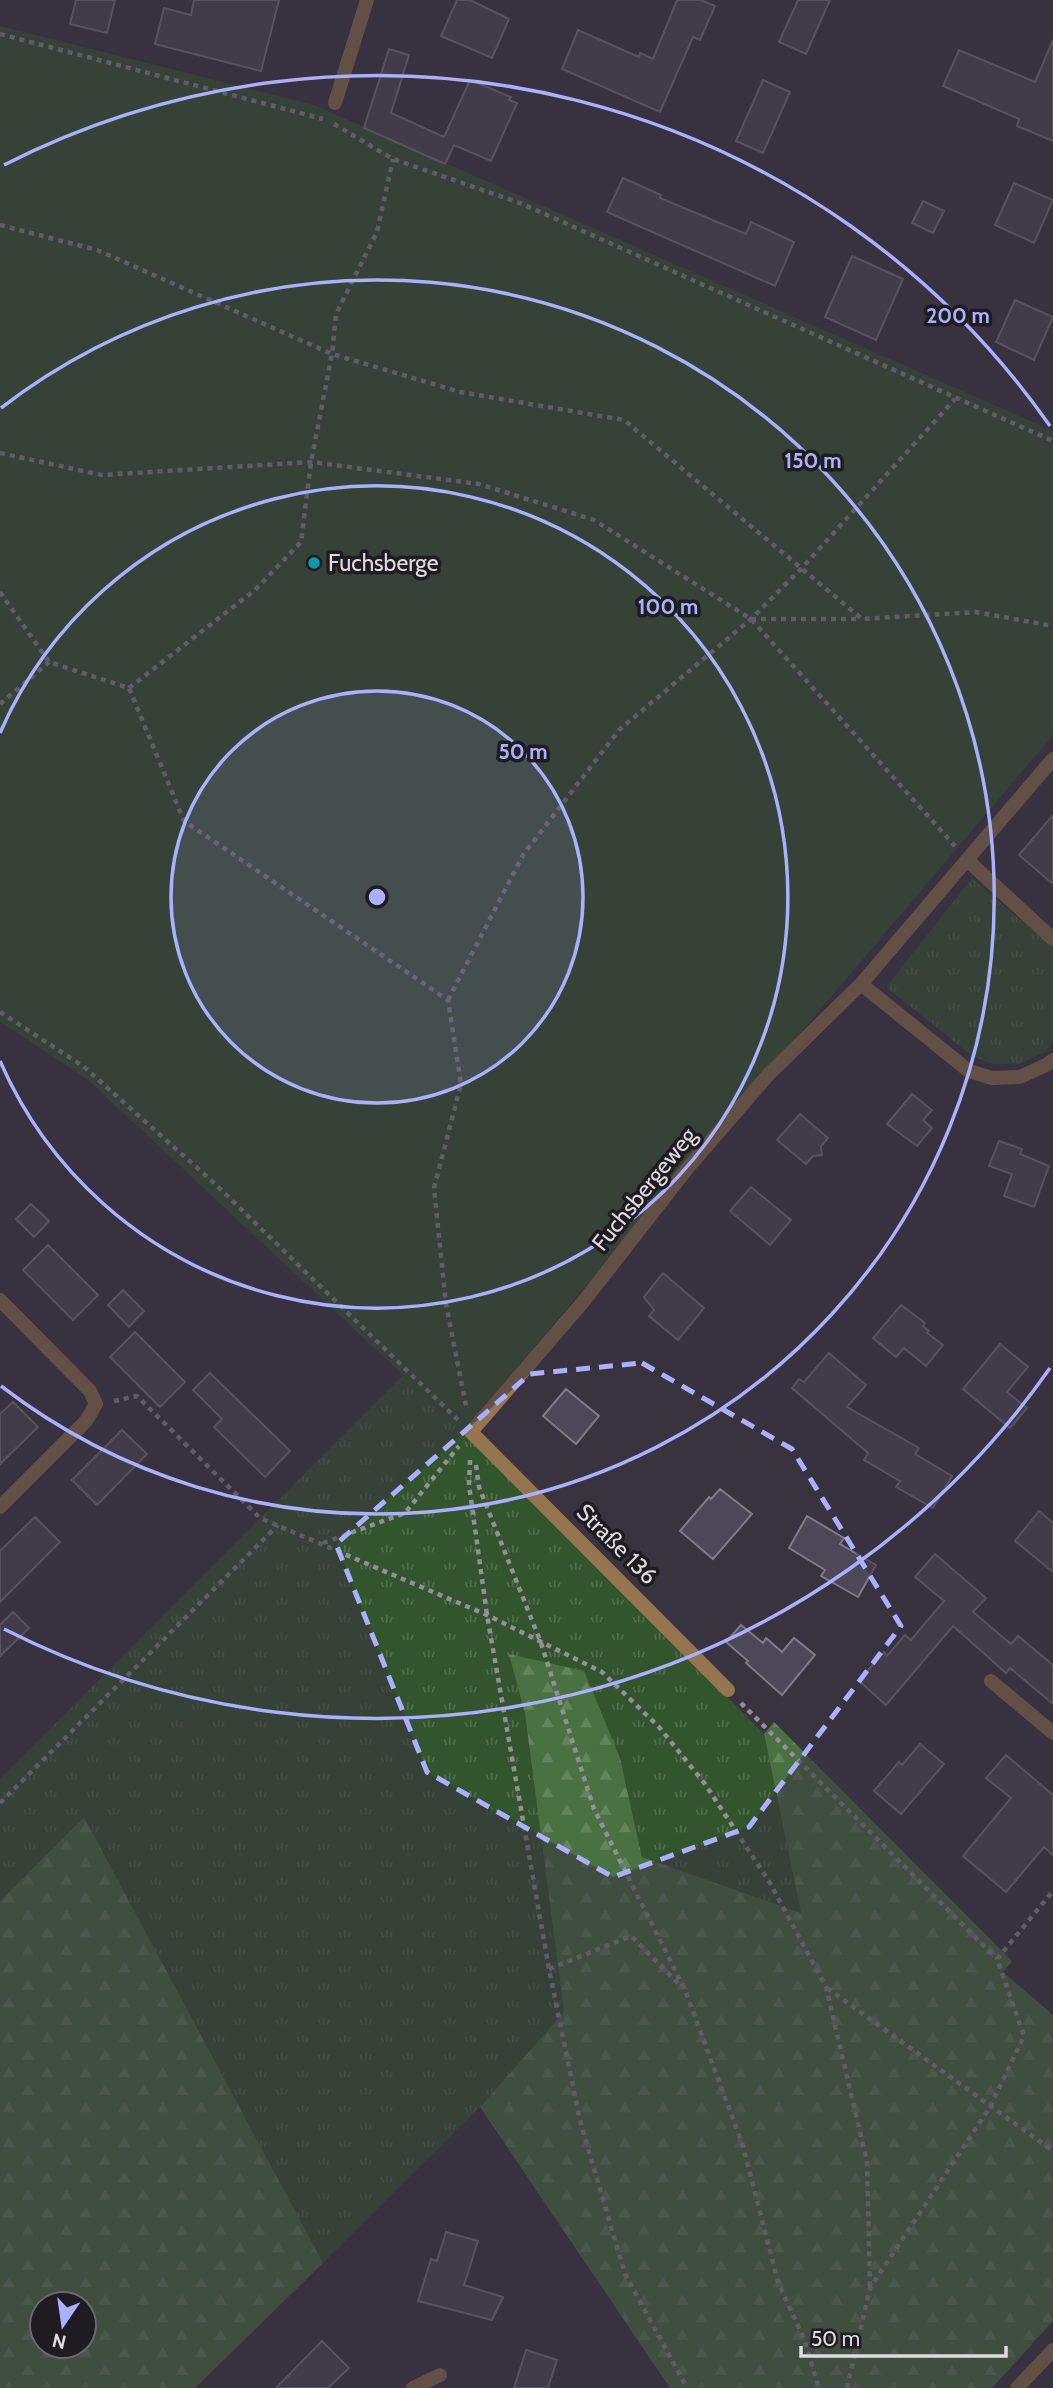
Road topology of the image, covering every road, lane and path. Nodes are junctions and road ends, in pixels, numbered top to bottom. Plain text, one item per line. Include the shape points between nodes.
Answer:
1 (368, 0) edge
2 (0, 34) edge
3 (335, 103) dead end
4 (393, 159) junction
5 (0, 225) edge
6 (332, 354) junction
7 (955, 399) junction
8 (1053, 440) edge
9 (0, 453) edge
10 (311, 462) junction
11 (801, 569) junction
12 (0, 592) edge
13 (751, 619) junction
14 (862, 620) junction
15 (1053, 626) edge
16 (49, 662) junction
17 (129, 688) junction
18 (0, 704) edge
19 (1053, 759) edge
20 (967, 860) junction
21 (1053, 939) edge
22 (861, 984) junction
23 (448, 1000) junction
24 (0, 1012) edge
25 (1053, 1060) edge
26 (0, 1300) edge
27 (96, 1404) junction
28 (471, 1432) junction
29 (0, 1507) edge
30 (278, 1525) junction
31 (322, 1543) junction
32 (487, 1615) junction
33 (541, 1643) junction
34 (991, 1681) dead end
35 (728, 1690) joint
36 (1053, 1733) edge
37 (0, 1803) edge
38 (1053, 1891) edge
39 (998, 1959) junction
40 (549, 1969) junction
41 (826, 1987) junction
42 (685, 1990) junction
43 (990, 2107) junction
44 (1053, 2151) edge
45 (870, 2288) junction
46 (1053, 2350) edge
47 (440, 2375) dead end
48 (413, 2388) edge
49 (687, 2388) edge
50 (819, 2388) edge
51 (847, 2388) edge
52 (1017, 2388) edge

1 - 3 street
2 - 4 path via 325,119
4 - 6 path via 377,232 336,314
4 - 7 path via 520,203
5 - 6 path via 97,250
6 - 10 path
6 - 11 path via 460,393 624,420
7 - 8 path
7 - 11 path
9 - 10 path via 102,475
10 - 13 path via 479,484 594,520
10 - 17 path via 301,542 256,590
11 - 13 path
11 - 14 path
12 - 16 path
13 - 14 path
13 - 20 path
13 - 23 path via 619,730 523,855
14 - 15 path via 976,612
16 - 17 path
16 - 18 path
17 - 23 path via 184,821
19 - 20 street, Fuchsbergeweg
20 - 21 street
20 - 22 street, Fuchsbergeweg
22 - 25 street via 969,1071 992,1078 1020,1077
22 - 28 street, Fuchsbergeweg via 768,1075 713,1138 583,1302
23 - 28 path via 461,1084 434,1188 446,1304
24 - 28 path via 83,1066 213,1182
26 - 27 street via 90,1391
27 - 29 street via 86,1421
27 - 30 path via 137,1396 260,1518
28 - 31 path via 405,1513
28 - 32 path via 469,1485
28 - 33 path via 478,1487
28 - 35 street, Straße 136
30 - 31 path
30 - 37 path
31 - 32 path
32 - 33 path
32 - 40 path
33 - 41 path via 602,1672 659,1727 705,1784 770,1883
33 - 42 path via 594,1810
34 - 36 street
35 - 39 path
38 - 39 path
39 - 43 path via 1024,2036
40 - 42 path via 631,1936
40 - 49 path via 580,2121 625,2274
41 - 43 path
41 - 45 path via 867,2162
42 - 50 path via 743,2146 778,2282 804,2339
43 - 44 path
43 - 45 path
45 - 51 path
46 - 52 street
47 - 48 street

